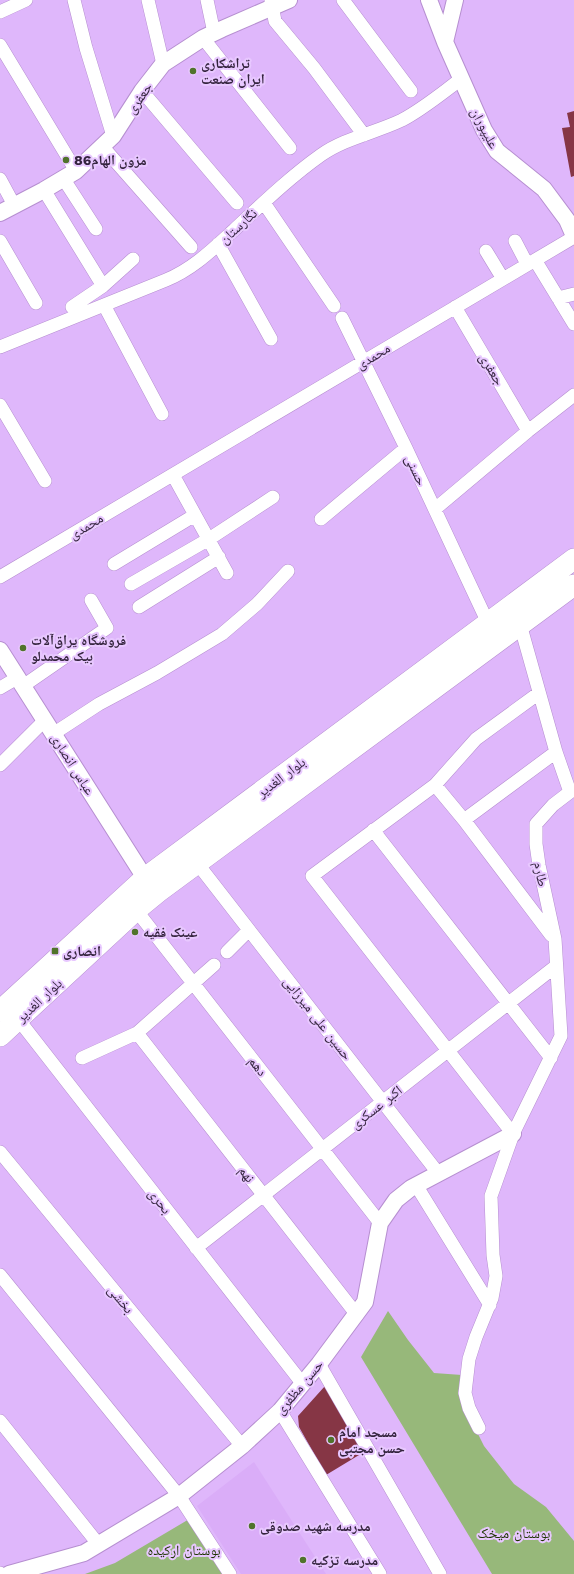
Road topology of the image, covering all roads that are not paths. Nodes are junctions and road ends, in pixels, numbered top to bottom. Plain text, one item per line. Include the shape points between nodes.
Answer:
1 (26, 0) edge
2 (74, 0) edge
3 (148, 0) edge
4 (206, 0) edge
5 (289, 0) edge
6 (342, 0) edge
7 (429, 0) edge
8 (455, 0) edge
9 (271, 3) edge
10 (0, 12) edge
11 (209, 36) junction
12 (445, 42) junction
13 (0, 45) edge
14 (163, 64) junction
15 (461, 79) junction
16 (142, 91) junction
17 (411, 91) dead end
18 (364, 135) junction
19 (108, 141) junction
20 (290, 148) dead end
21 (69, 174) junction
22 (0, 179) edge
23 (44, 190) junction
24 (237, 203) dead end
25 (264, 203) junction
26 (14, 205) junction
27 (0, 213) edge
28 (96, 229) dead end
29 (574, 236) edge
30 (0, 241) edge
31 (515, 241) dead end
32 (218, 244) junction
33 (191, 247) dead end
34 (486, 251) dead end
35 (133, 259) dead end
36 (531, 262) junction
37 (503, 279) junction
38 (103, 286) junction
39 (574, 294) edge
40 (558, 298) junction
41 (36, 303) dead end
42 (104, 305) junction
43 (334, 306) dead end
44 (72, 307) dead end
45 (455, 308) junction
46 (342, 318) dead end
47 (574, 324) edge
48 (271, 339) dead end
49 (0, 346) edge
50 (363, 362) junction
51 (574, 395) edge
52 (0, 405) edge
53 (162, 414) dead end
54 (528, 431) junction
55 (406, 448) junction
56 (173, 475) junction
57 (45, 481) dead end
58 (273, 497) dead end
59 (434, 509) junction
60 (195, 515) junction
61 (321, 519) dead end
62 (209, 539) junction
63 (219, 558) junction
64 (571, 558) edge
65 (114, 564) dead end
66 (288, 571) dead end
67 (227, 573) dead end
68 (0, 577) edge
69 (131, 584) dead end
70 (574, 585) edge
71 (91, 600) dead end
72 (139, 606) dead end
73 (488, 622) junction
74 (520, 624) junction
75 (0, 650) edge
76 (20, 682) junction
77 (0, 688) edge
78 (539, 693) junction
79 (45, 720) junction
80 (54, 734) junction
81 (556, 752) junction
82 (0, 765) edge
83 (435, 785) junction
84 (464, 820) junction
85 (373, 830) junction
86 (197, 863) junction
87 (145, 878) junction
88 (136, 910) junction
89 (249, 930) junction
90 (554, 939) junction
91 (227, 952) dead end
92 (214, 965) dead end
93 (556, 966) junction
94 (193, 983) junction
95 (508, 1004) junction
96 (9, 1015) edge
97 (136, 1033) junction
98 (0, 1036) edge
99 (448, 1050) junction
100 (82, 1058) dead end
101 (551, 1058) junction
102 (383, 1102) junction
103 (513, 1134) junction
104 (322, 1149) junction
105 (0, 1152) edge
106 (438, 1173) junction
107 (416, 1185) junction
108 (263, 1195) junction
109 (380, 1223) junction
110 (196, 1248) junction
111 (0, 1275) edge
112 (490, 1305) junction
113 (356, 1315) junction
114 (319, 1364) junction
115 (302, 1384) junction
116 (280, 1411) junction
117 (0, 1421) edge
118 (479, 1428) dead end
119 (242, 1446) junction
120 (179, 1496) junction
121 (99, 1545) junction
122 (10, 1574) edge
123 (230, 1574) edge
124 (380, 1574) edge
125 (440, 1574) edge

1 - 10 street
2 - 19 street
3 - 14 street
4 - 11 street
5 - 9 street, جعفری
6 - 17 street
7 - 12 street, علیپوران
8 - 12 street
9 - 11 street, جعفری
9 - 18 street via 275,21
11 - 14 street, جعفری
11 - 20 street
12 - 15 street, علیپوران
13 - 21 street
14 - 16 street, جعفری
15 - 18 street, نگارستان via 402,120
15 - 29 street, علیپوران via 484,130 497,151 544,190 567,220
16 - 19 street, جعفری
16 - 24 street
18 - 25 street, نگارستان via 323,154
19 - 21 street, جعفری
19 - 33 street
21 - 23 street, جعفری
21 - 28 street
22 - 26 street
23 - 26 street, جعفری
23 - 38 street
25 - 32 street, نگارستان
25 - 43 street
26 - 27 street, جعفری
29 - 36 street, محمدی
30 - 41 street
31 - 36 street
32 - 42 street, نگارستان via 177,276
32 - 48 street
34 - 37 street
35 - 38 street
36 - 37 street, محمدی
36 - 40 street
37 - 45 street, محمدی
38 - 44 street
39 - 40 street
40 - 47 street
42 - 49 street, نگارستان
42 - 53 street
45 - 50 street, محمدی
45 - 54 street, جعفری
46 - 50 street, حسنی
50 - 55 street, حسنی
50 - 56 street, محمدی
51 - 54 street
52 - 57 street
54 - 59 street
55 - 59 street, حسنی
55 - 61 street
56 - 60 street
56 - 68 street, محمدی
58 - 62 street
59 - 73 street, حسنی
60 - 62 street
60 - 65 street
62 - 63 street
62 - 69 street
63 - 67 street
63 - 72 street
64 - 73 main road, بلوار الغدیر
66 - 80 street via 257,604 222,634 158,673 99,704
70 - 74 main road, بلوار الغدیر
71 - 76 street via 107,628
73 - 87 main road, بلوار الغدیر
74 - 78 street, طارم
74 - 86 main road, بلوار الغدیر
75 - 76 street, عباس انصاری
76 - 77 street
76 - 79 street, عباس انصاری
78 - 81 street, طارم
78 - 83 street via 476,739
79 - 80 street, عباس انصاری
79 - 82 street
80 - 87 street, عباس انصاری
81 - 84 street
81 - 90 street, طارم via 570,792 553,805 536,824 539,865
83 - 84 street
83 - 85 street
84 - 90 street
85 - 95 street
85 - 99 street via 312,876
86 - 88 main road, بلوار الغدیر
86 - 89 street, حسین علی میرزایی
87 - 96 main road, بلوار الغدیر
88 - 94 street, دهم
88 - 96 main road, بلوار الغدیر
89 - 91 street
89 - 102 street, حسین علی میرزایی
90 - 93 street, طارم
92 - 94 street
93 - 95 street, اکبر عسکری
93 - 101 street, طارم via 561,1036
94 - 97 street
94 - 104 street, دهم
95 - 99 street, اکبر عسکری
95 - 101 street
96 - 98 main road, بلوار الغدیر
96 - 110 street, بحری
97 - 100 street
97 - 108 street, نهم
99 - 102 street, اکبر عسکری
99 - 103 street
101 - 103 street, طارم
102 - 104 street, اکبر عسکری
102 - 106 street, حسین علی میرزایی
103 - 106 street, حسن مظفری
103 - 112 street, طارم via 491,1196 496,1276
104 - 108 street, اکبر عسکری
104 - 109 street, دهم
105 - 119 street, بخشی
106 - 107 street, حسن مظفری
107 - 109 street, حسن مظفری via 396,1200
107 - 112 street
108 - 110 street, اکبر عسکری
108 - 113 street, نهم
109 - 113 street, حسن مظفری via 365,1302
110 - 115 street, بحری
111 - 120 street
112 - 118 street, طارم via 476,1337 466,1375 465,1393
113 - 114 street, حسن مظفری
114 - 115 street, حسن مظفری
114 - 125 street
115 - 116 street, حسن مظفری
116 - 119 street, حسن مظفری
116 - 124 street
117 - 121 street
119 - 120 street, حسن مظفری
120 - 121 street, حسن مظفری
120 - 123 street
121 - 122 street, حسن مظفری via 84,1553

